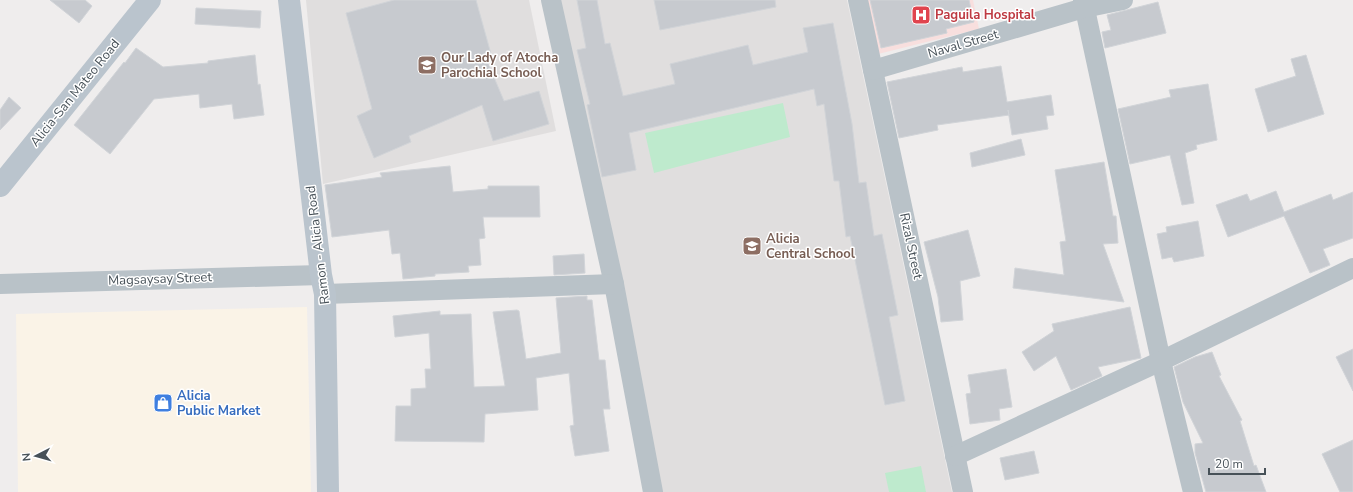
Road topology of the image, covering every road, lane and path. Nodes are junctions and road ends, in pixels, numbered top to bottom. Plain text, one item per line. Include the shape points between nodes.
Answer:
1 (150, 0) edge
2 (289, 0) edge
3 (551, 0) edge
4 (858, 0) edge
5 (1123, 0) edge
6 (1084, 4) edge
7 (873, 70) junction
8 (0, 186) edge
9 (1353, 268) edge
10 (0, 284) edge
11 (614, 284) junction
12 (323, 285) junction
13 (1161, 361) junction
14 (956, 456) junction
15 (328, 492) edge
16 (653, 492) edge
17 (963, 492) edge
18 (1192, 492) edge

1 - 8 main road, Alicia-San Mateo Road
2 - 12 main road, Ramon - Alicia Road
3 - 11 street
4 - 7 street, Rizal Street
5 - 6 street, Naval Street
6 - 7 street, Naval Street
6 - 13 street
7 - 14 street, Rizal Street
9 - 13 street
10 - 12 street, Magsaysay Street
11 - 12 street, Magsaysay Street
11 - 16 street
12 - 15 main road, Ramon - Alicia Road
13 - 14 street
13 - 18 street
14 - 17 street, Rizal Street

